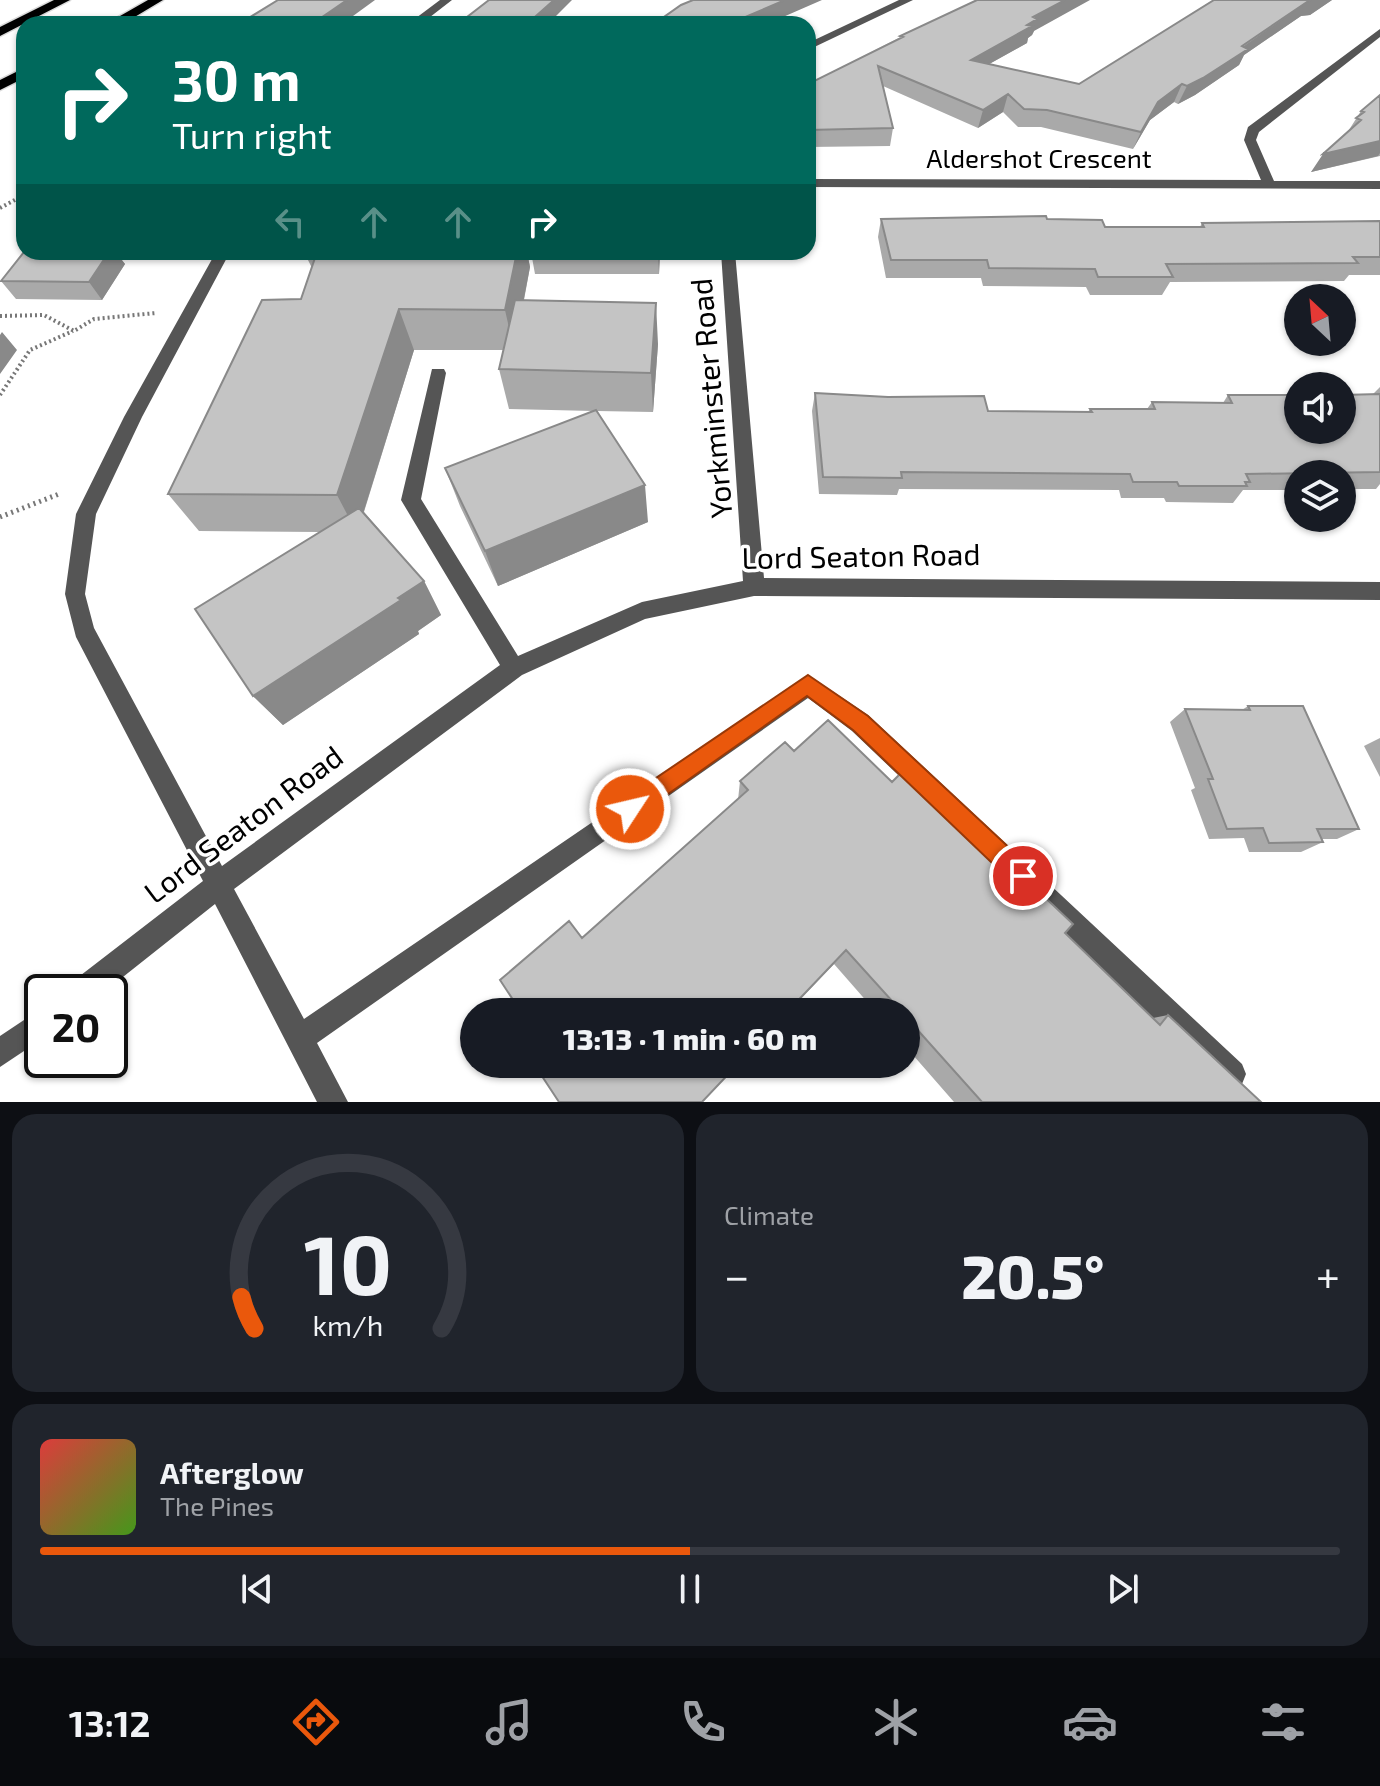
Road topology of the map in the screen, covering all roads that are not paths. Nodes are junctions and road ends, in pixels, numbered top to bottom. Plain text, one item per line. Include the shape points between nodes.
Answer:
1 (64, 0) edge
2 (157, 0) edge
3 (447, 0) edge
4 (908, 0) edge
5 (32, 16) edge
6 (128, 16) edge
7 (425, 16) edge
8 (1380, 32) edge
9 (816, 43) edge
10 (816, 183) edge
11 (1269, 184) junction
12 (1380, 185) edge
13 (219, 260) edge
14 (729, 260) edge
15 (438, 373) dead end
16 (754, 587) junction
17 (1380, 591) edge
18 (514, 668) junction
19 (219, 885) junction
20 (105, 974) edge
21 (24, 1035) edge
22 (299, 1039) junction
23 (0, 1053) edge
24 (1232, 1074) edge
25 (330, 1100) edge

1 - 5 highway
2 - 6 highway
3 - 7 street
4 - 9 street
8 - 11 street via 1253,130 1250,140
10 - 11 street, Aldershot Crescent
11 - 12 street, Aldershot Crescent
13 - 19 street via 86,514 75,594 84,630
14 - 16 street, Yorkminster Road
15 - 18 street via 411,500
16 - 17 street, Lord Seaton Road
16 - 18 street, Lord Seaton Road via 642,611
18 - 19 street, Lord Seaton Road
19 - 20 street, Lord Seaton Road
19 - 22 street
21 - 23 street
22 - 24 street via 808,685 860,723
22 - 25 street

